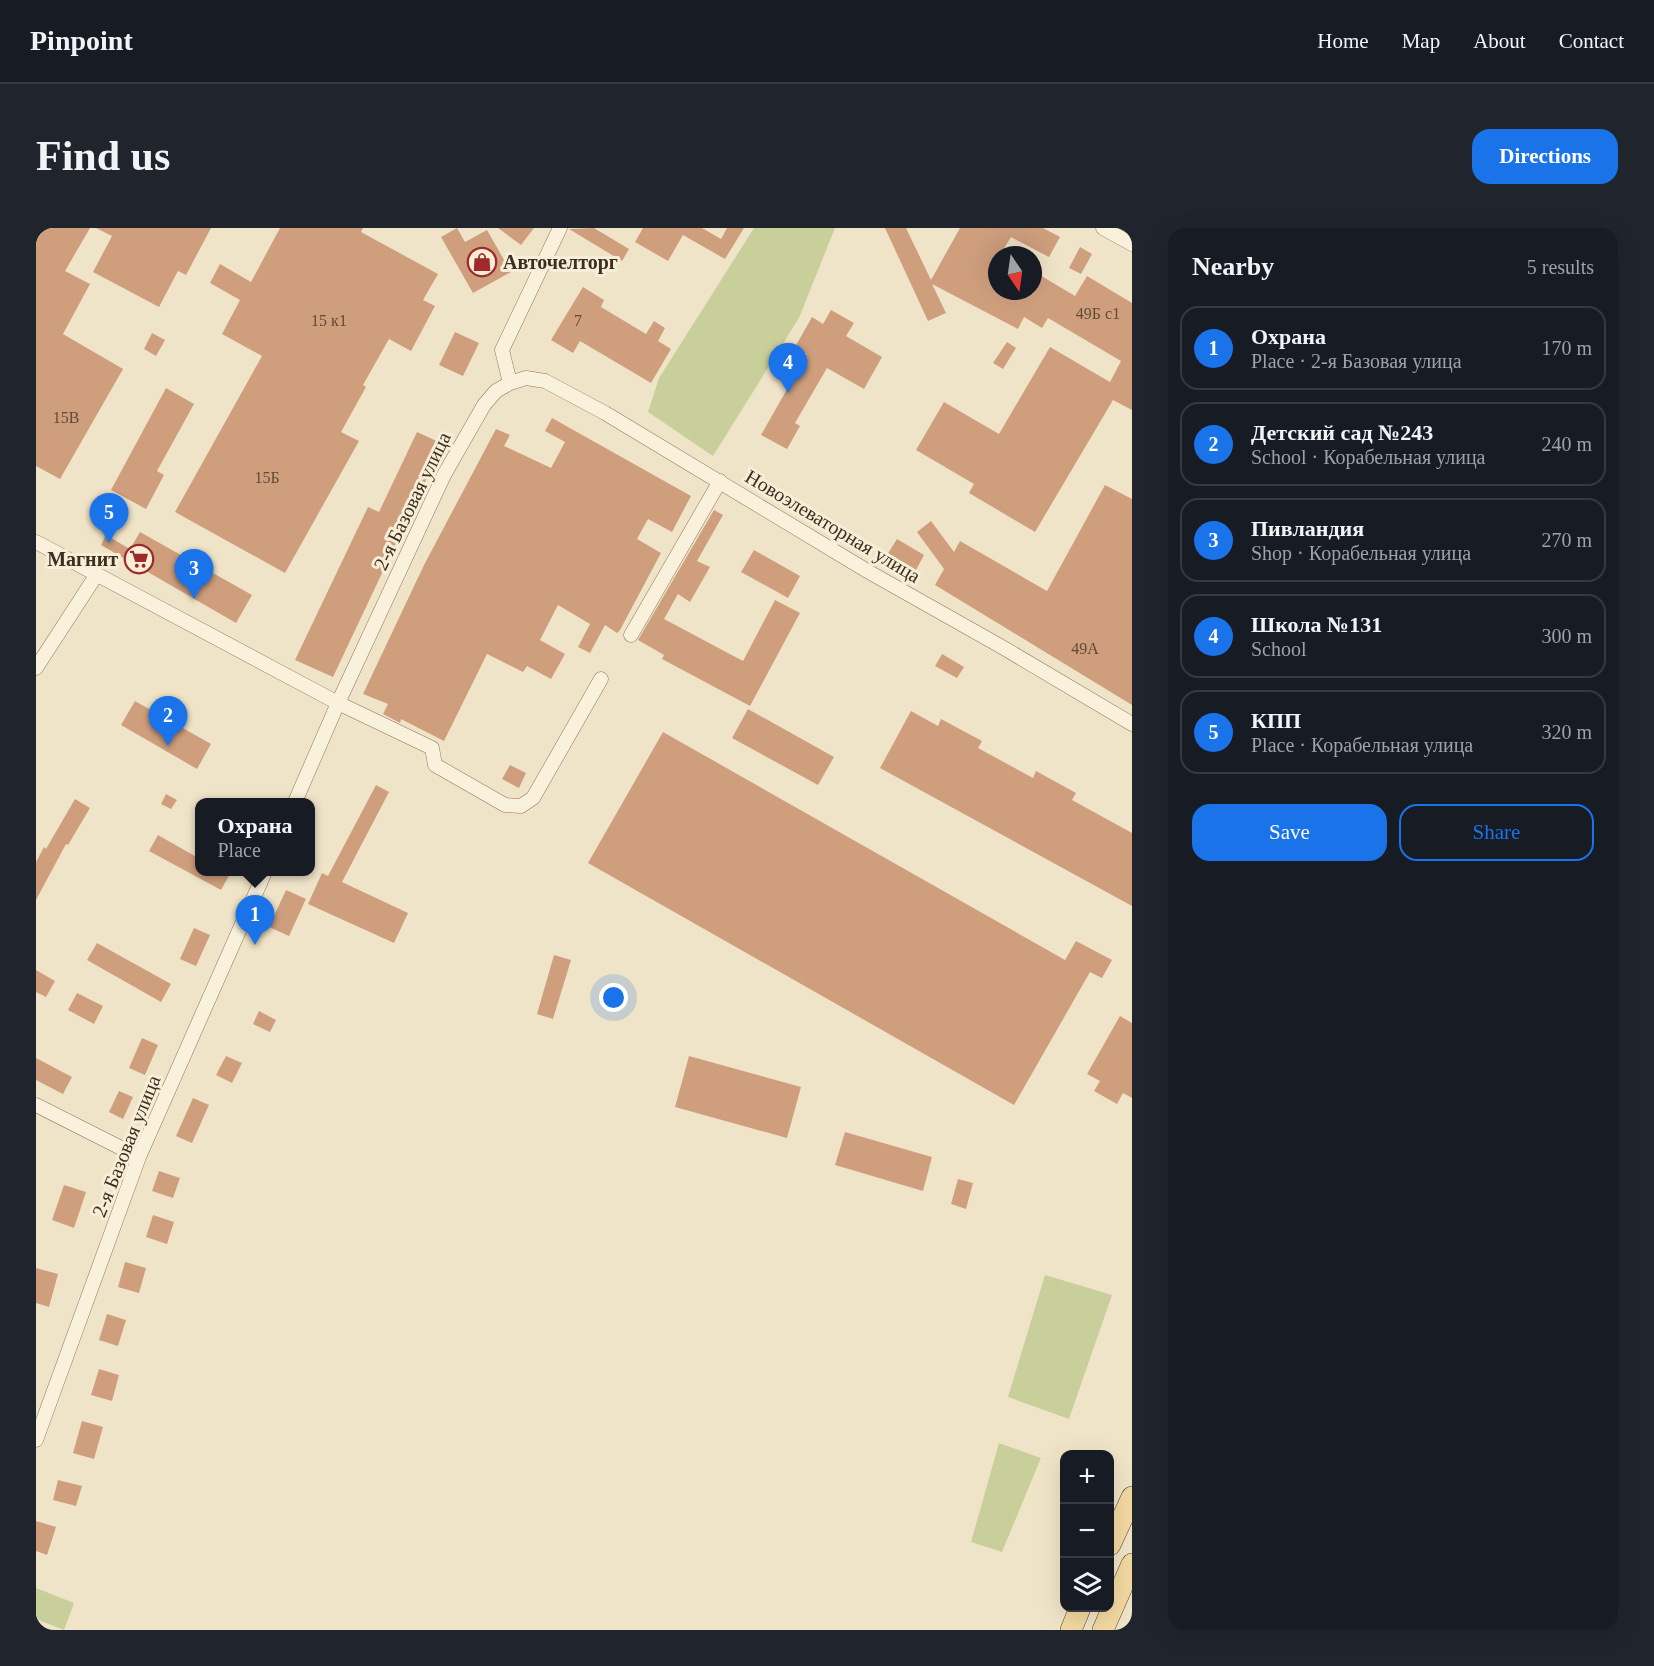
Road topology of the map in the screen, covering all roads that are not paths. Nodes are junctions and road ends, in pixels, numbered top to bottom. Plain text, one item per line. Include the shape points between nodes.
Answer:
1 (560, 228) edge
2 (1104, 228) edge
3 (1132, 244) edge
4 (510, 383) junction
5 (720, 481) junction
6 (36, 542) edge
7 (97, 574) junction
8 (631, 635) dead end
9 (36, 668) edge
10 (601, 679) dead end
11 (338, 703) junction
12 (1132, 724) edge
13 (297, 798) edge
14 (263, 876) edge
15 (36, 1105) edge
16 (139, 1157) junction
17 (36, 1440) edge
18 (1132, 1497) edge
19 (1114, 1536) edge
20 (1132, 1564) edge
21 (1078, 1612) edge
22 (1071, 1630) edge
23 (1103, 1630) edge

1 - 4 street via 502,350
2 - 3 street
4 - 5 street, Новоэлеваторная улица via 526,378 545,381
4 - 11 street, 2-я Базовая улица via 484,405 444,475
5 - 8 street
5 - 12 street, Новоэлеваторная улица
6 - 7 street
7 - 9 street
7 - 11 street
10 - 11 street via 533,798 521,806 505,805 435,765 432,748
11 - 13 street, 2-я Базовая улица
14 - 16 street, 2-я Базовая улица
15 - 16 street
16 - 17 street, 2-я Базовая улица
18 - 19 main road
20 - 23 main road
21 - 22 main road

